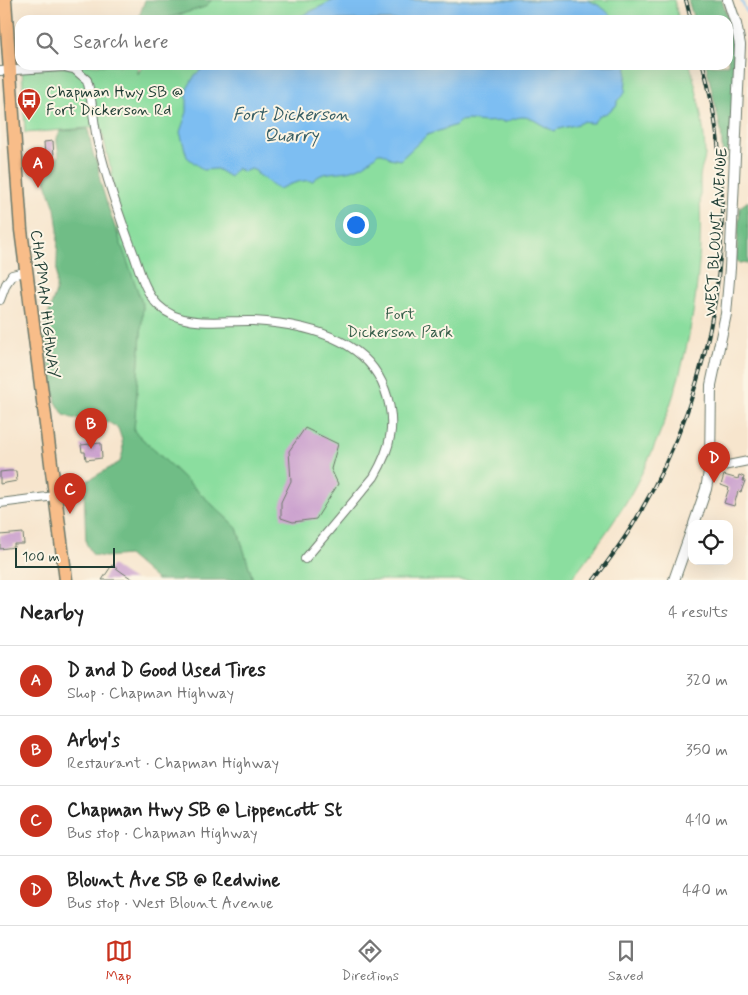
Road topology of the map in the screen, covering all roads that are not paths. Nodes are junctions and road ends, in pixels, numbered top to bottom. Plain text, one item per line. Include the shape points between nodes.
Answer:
1 (5, 0) edge
2 (728, 0) edge
3 (6, 28) junction
4 (0, 44) edge
5 (20, 70) edge
6 (75, 70) edge
7 (5, 71) edge
8 (0, 94) edge
9 (12, 116) junction
10 (25, 272) junction
11 (0, 300) edge
12 (748, 461) edge
13 (710, 466) junction
14 (55, 496) junction
15 (0, 503) edge
16 (695, 520) edge
17 (688, 540) edge
18 (305, 559) dead end
19 (66, 580) edge
20 (674, 580) edge

1 - 3 highway, CHAPMAN HIGHWAY
2 - 13 street, WEST BLOUNT AVENUE via 740,44 740,79 726,314 710,398
3 - 4 street
3 - 7 highway, CHAPMAN HIGHWAY
5 - 7 street
6 - 18 street via 87,80 98,142 121,221 149,293 157,304 166,313 179,318 261,322 317,332 350,345 382,381 393,421 381,465
7 - 9 highway, CHAPMAN HIGHWAY
8 - 9 highway
9 - 10 highway, CHAPMAN HIGHWAY
10 - 11 street via 12,274
10 - 14 highway, CHAPMAN HIGHWAY
12 - 13 street
13 - 16 street, WEST BLOUNT AVENUE
14 - 15 street
14 - 19 highway, CHAPMAN HIGHWAY
17 - 20 street

